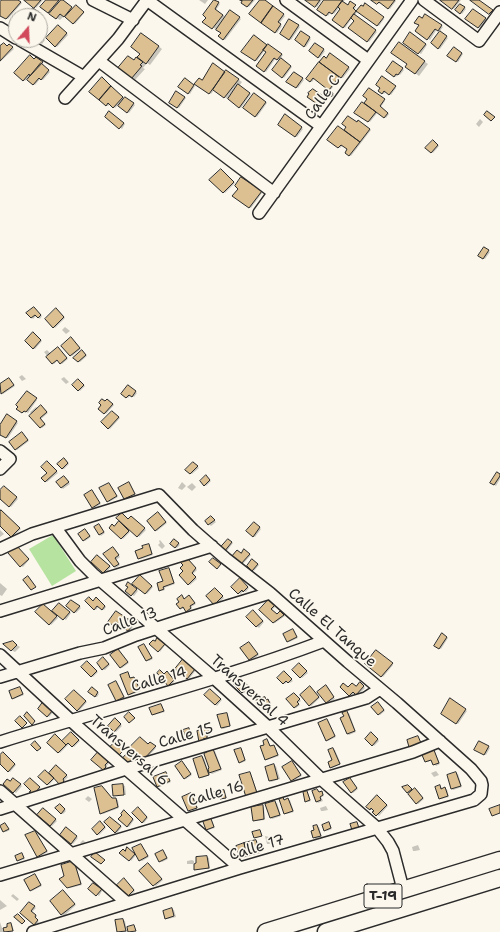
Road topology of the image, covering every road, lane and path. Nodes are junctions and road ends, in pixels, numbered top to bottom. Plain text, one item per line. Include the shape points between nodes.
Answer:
1 (93, 0) edge
2 (147, 0) edge
3 (286, 0) edge
4 (412, 0) edge
5 (424, 0) edge
6 (500, 12) edge
7 (133, 20) junction
8 (34, 48) edge
9 (368, 60) junction
10 (99, 61) junction
11 (84, 77) junction
12 (65, 98) dead end
13 (321, 126) junction
14 (274, 193) junction
15 (259, 214) dead end
16 (0, 451) edge
17 (0, 469) edge
18 (55, 527) junction
19 (212, 546) junction
20 (0, 548) edge
21 (102, 581) junction
22 (270, 593) junction
23 (0, 611) edge
24 (156, 628) junction
25 (324, 641) junction
26 (0, 655) edge
27 (19, 672) junction
28 (0, 677) edge
29 (214, 679) junction
30 (380, 689) junction
31 (70, 720) junction
32 (268, 727) junction
33 (440, 741) junction
34 (0, 742) edge
35 (126, 769) junction
36 (321, 779) junction
37 (482, 786) joint
38 (0, 791) edge
39 (15, 805) junction
40 (0, 809) edge
41 (184, 819) junction
42 (377, 828) junction
43 (71, 853) junction
44 (500, 860) edge
45 (240, 868) junction
46 (0, 875) edge
47 (500, 878) edge
48 (403, 889) junction
49 (128, 903) junction
50 (32, 932) edge
51 (266, 932) edge
52 (326, 932) edge

1 - 7 street
2 - 7 street
2 - 13 street
3 - 9 street
4 - 9 street, Calle C
5 - 6 street via 479,41
7 - 10 street
8 - 11 street
9 - 13 street, Calle C
10 - 11 street
10 - 14 street
11 - 12 street
13 - 14 street, Calle C
14 - 15 street, Calle C
16 - 17 street via 10,459
18 - 19 street, Calle El Tanque via 159,495
18 - 20 street
18 - 21 street, Transversal 4 via 80,560
19 - 21 street
19 - 22 street, Calle El Tanque
21 - 23 street
21 - 24 street, Transversal 4
22 - 24 street, Calle 13
22 - 25 street, Calle El Tanque
24 - 27 street, Calle 13 via 104,648
24 - 29 street, Transversal 4
25 - 29 street, Calle 14
25 - 30 street, Calle El Tanque
26 - 27 street, Transversal 6
27 - 28 street, Calle 13
27 - 31 street, Transversal 6
29 - 31 street, Calle 14
29 - 32 street, Transversal 4
30 - 32 street, Calle 15 via 366,698
30 - 33 street, Calle El Tanque
31 - 34 street, Calle 14
31 - 35 street, Transversal 6
32 - 35 street, Calle 15
32 - 36 street, Transversal 4
33 - 36 street, Calle 16 via 413,752
33 - 37 street, Calle El Tanque via 471,769
35 - 39 street, Calle 15
35 - 41 street, Transversal 6
36 - 41 street, Calle 16
36 - 42 street, Transversal 4
37 - 42 street, Calle 17 via 481,794 474,800
38 - 39 street
39 - 40 street, Calle 15
39 - 43 street
41 - 43 street, Calle 16
41 - 45 street, Transversal 6
42 - 45 street, Calle 17
42 - 48 street, Transversal 4 via 393,851
43 - 46 street, Calle 16
43 - 49 street
44 - 48 highway, T-19
45 - 49 street, Calle 17
47 - 52 highway, T-19
48 - 51 highway, T-19
49 - 50 street, Calle 17

